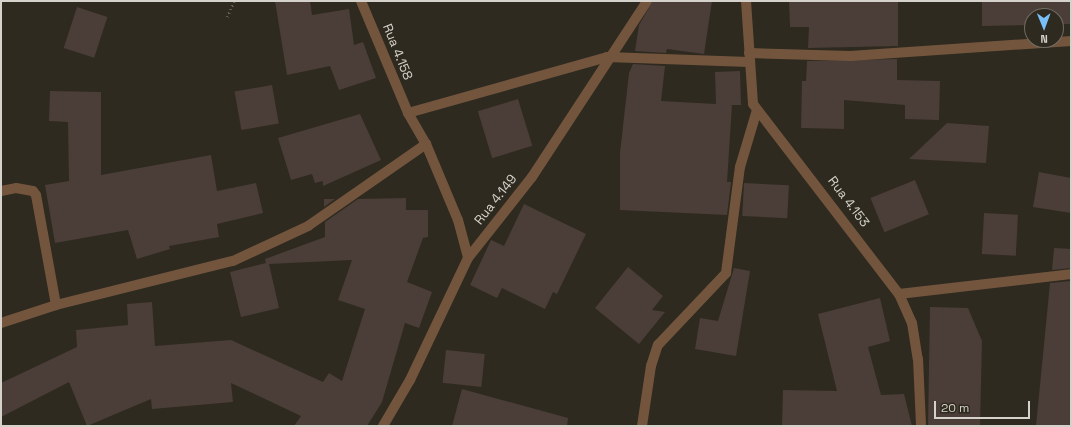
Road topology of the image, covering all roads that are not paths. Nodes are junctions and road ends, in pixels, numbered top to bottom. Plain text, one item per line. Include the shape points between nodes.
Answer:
1 (362, 1) edge
2 (647, 1) edge
3 (746, 1) edge
4 (1071, 41) edge
5 (607, 58) junction
6 (749, 58) junction
7 (757, 110) junction
8 (408, 113) junction
9 (426, 144) junction
10 (1, 191) edge
11 (468, 258) junction
12 (1071, 274) edge
13 (899, 294) junction
14 (56, 304) junction
15 (1, 323) edge
16 (384, 426) edge
17 (642, 426) edge
18 (921, 426) edge

1 - 8 street, Rua 4.158
2 - 5 street, Rua 4.149
3 - 6 street, Rua 4.153
4 - 6 street via 850,56
5 - 6 street
5 - 8 street
5 - 11 street, Rua 4.149 via 532,177
6 - 7 street, Rua 4.153 via 750,96
7 - 13 street, Rua 4.153 via 825,193
7 - 17 street via 740,167 734,240 726,273 658,345 651,366
8 - 9 street, Rua 4.158
9 - 11 street, Rua 4.158 via 458,220
9 - 14 street via 308,226 233,261
10 - 14 street via 22,188 36,196
11 - 16 street, Rua 4.149 via 410,380
12 - 13 street
13 - 18 street, Rua 4.153 via 912,323 918,359
14 - 15 street

